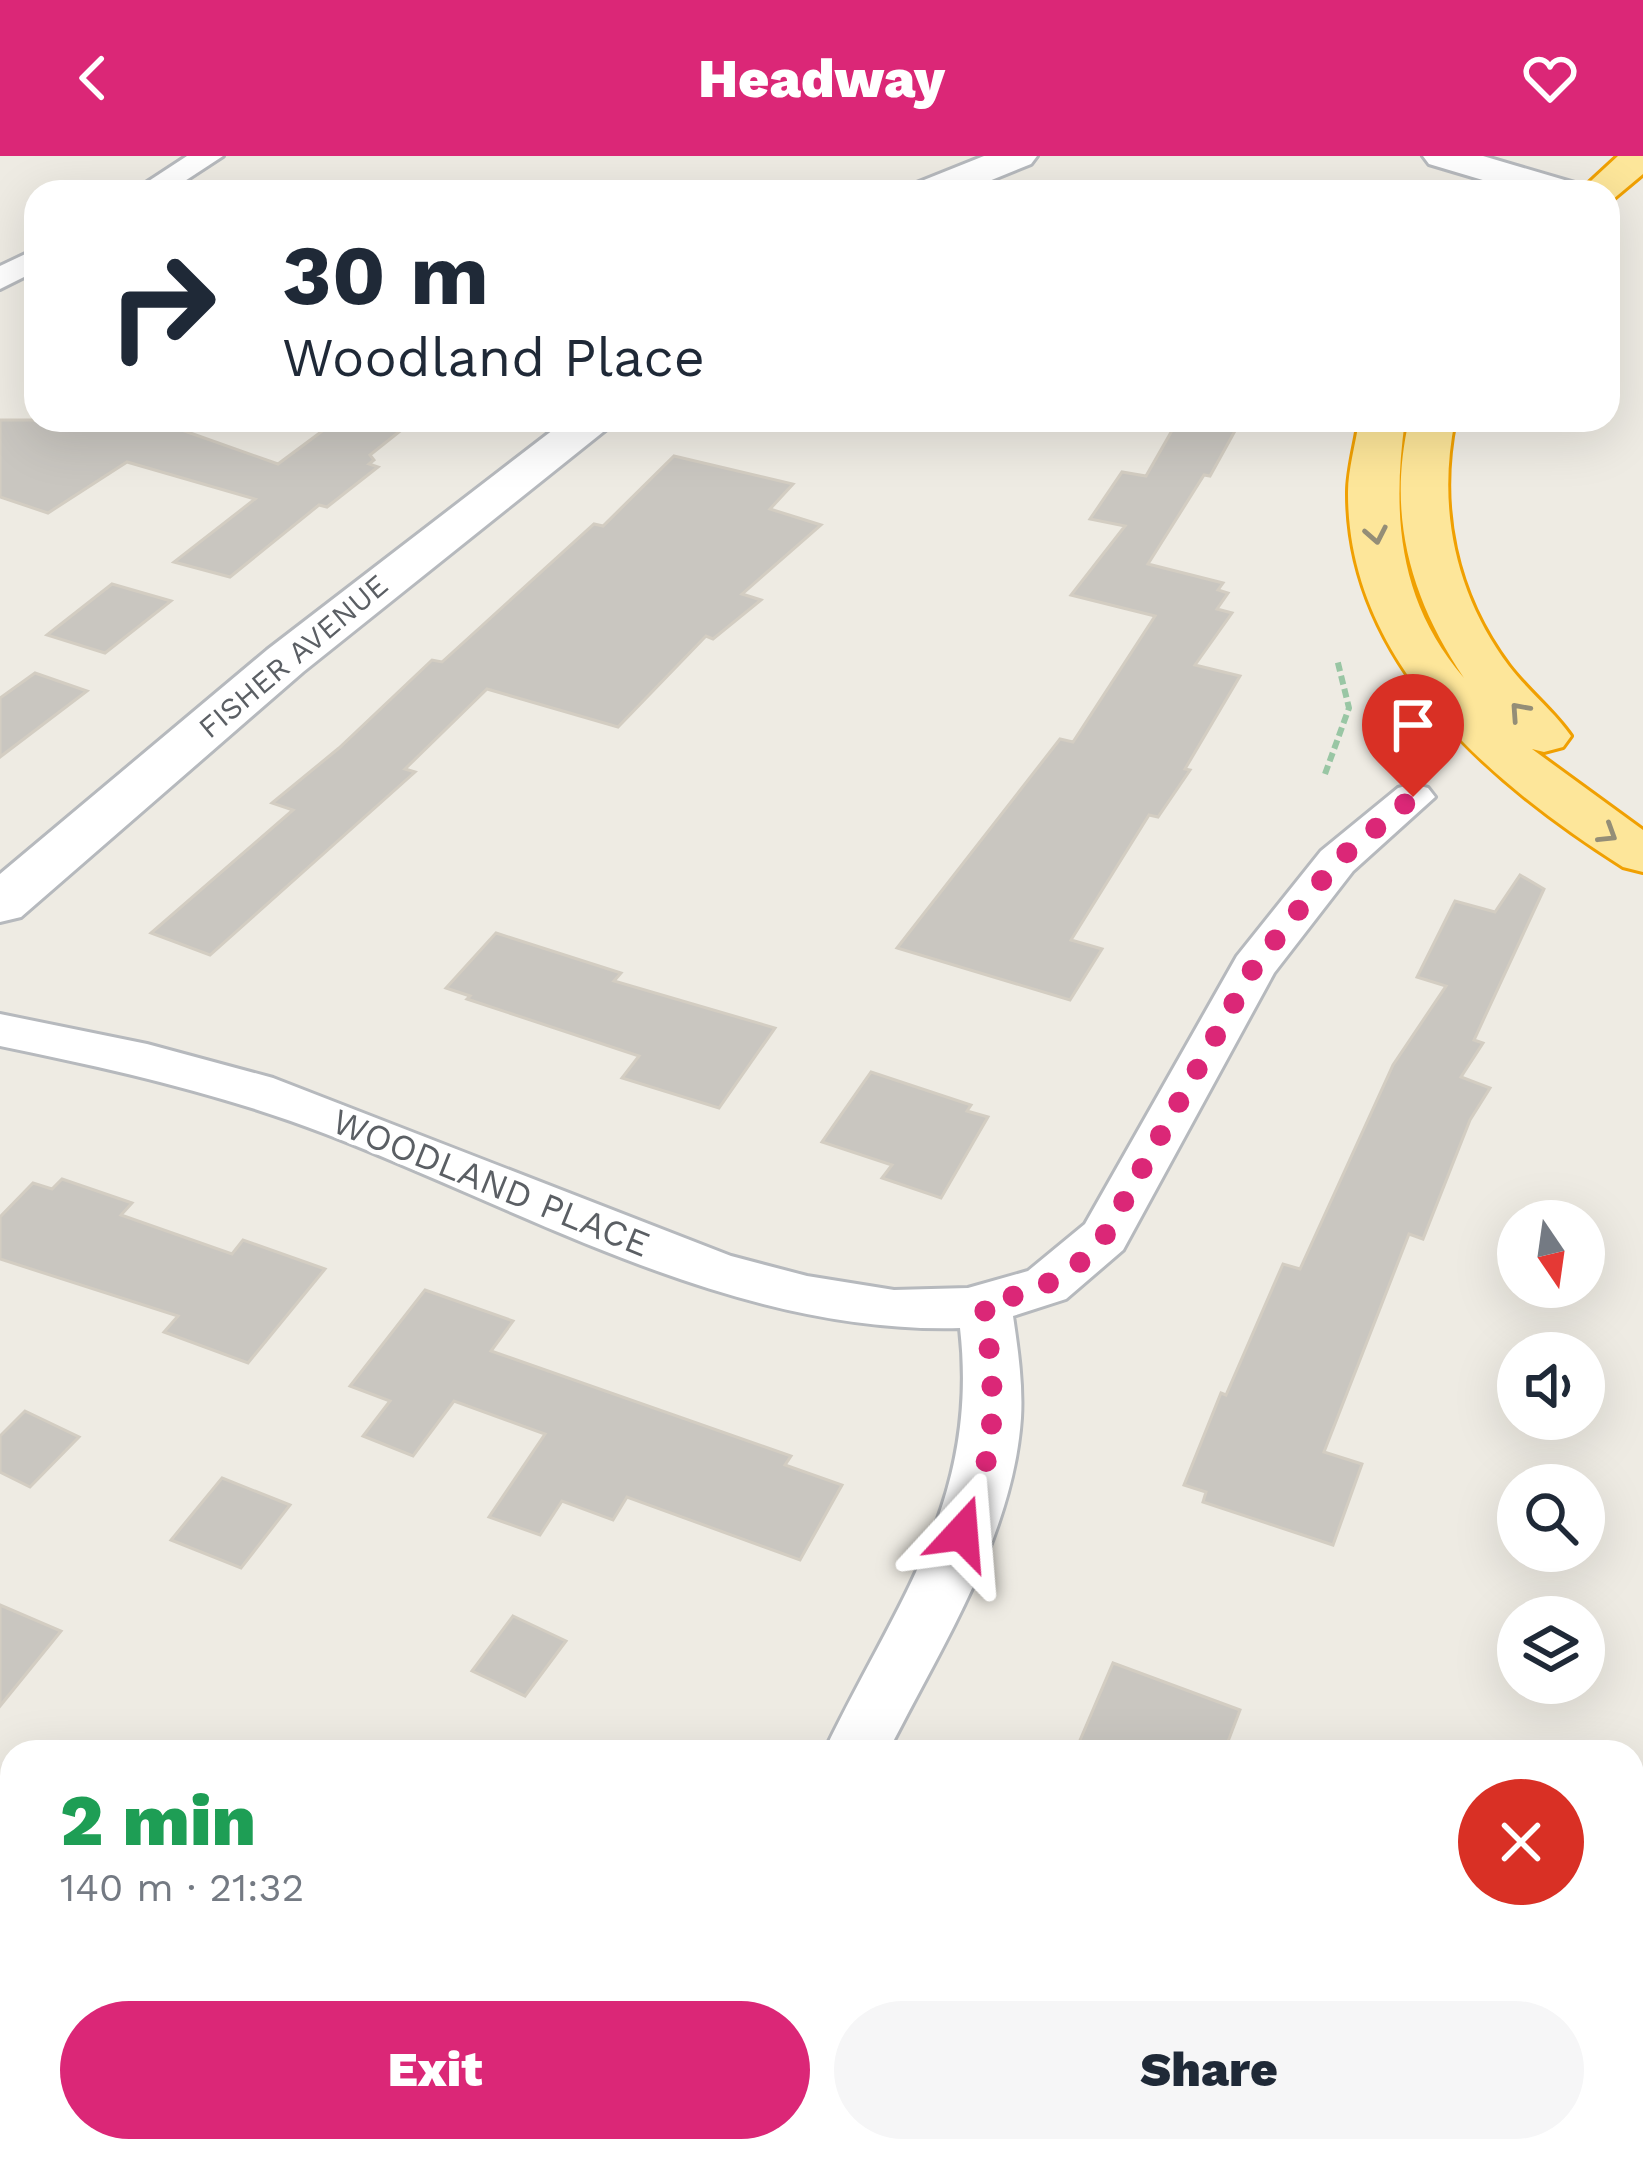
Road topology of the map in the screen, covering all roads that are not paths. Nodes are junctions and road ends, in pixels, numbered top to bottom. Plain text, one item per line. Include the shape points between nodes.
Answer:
1 (208, 156) edge
2 (1018, 156) edge
3 (1442, 156) edge
4 (1641, 156) edge
5 (167, 180) edge
6 (958, 180) edge
7 (1523, 180) edge
8 (1612, 180) edge
9 (1643, 197) edge
10 (1620, 217) edge
11 (580, 432) edge
12 (1380, 432) edge
13 (1429, 432) edge
14 (1413, 797) dead end
15 (1643, 810) edge
16 (1643, 855) edge
17 (0, 904) edge
18 (0, 1030) edge
19 (984, 1303) junction
20 (862, 1740) edge

1 - 5 street
2 - 6 street
3 - 7 street
4 - 8 highway
9 - 10 highway
11 - 17 street, FISHER AVENUE via 303,646
12 -> 16 highway via 1375,531 1419,651 1458,710 1504,757
15 -> 13 highway via 1538,731 1468,641 1438,577 1423,517
14 - 19 street, WOODLAND PLACE via 1337,861 1254,967 1084,1263 1054,1283
18 - 19 street, WOODLAND PLACE via 285,1100 714,1273 854,1306 947,1310
19 - 20 street via 993,1379 985,1466 953,1557

